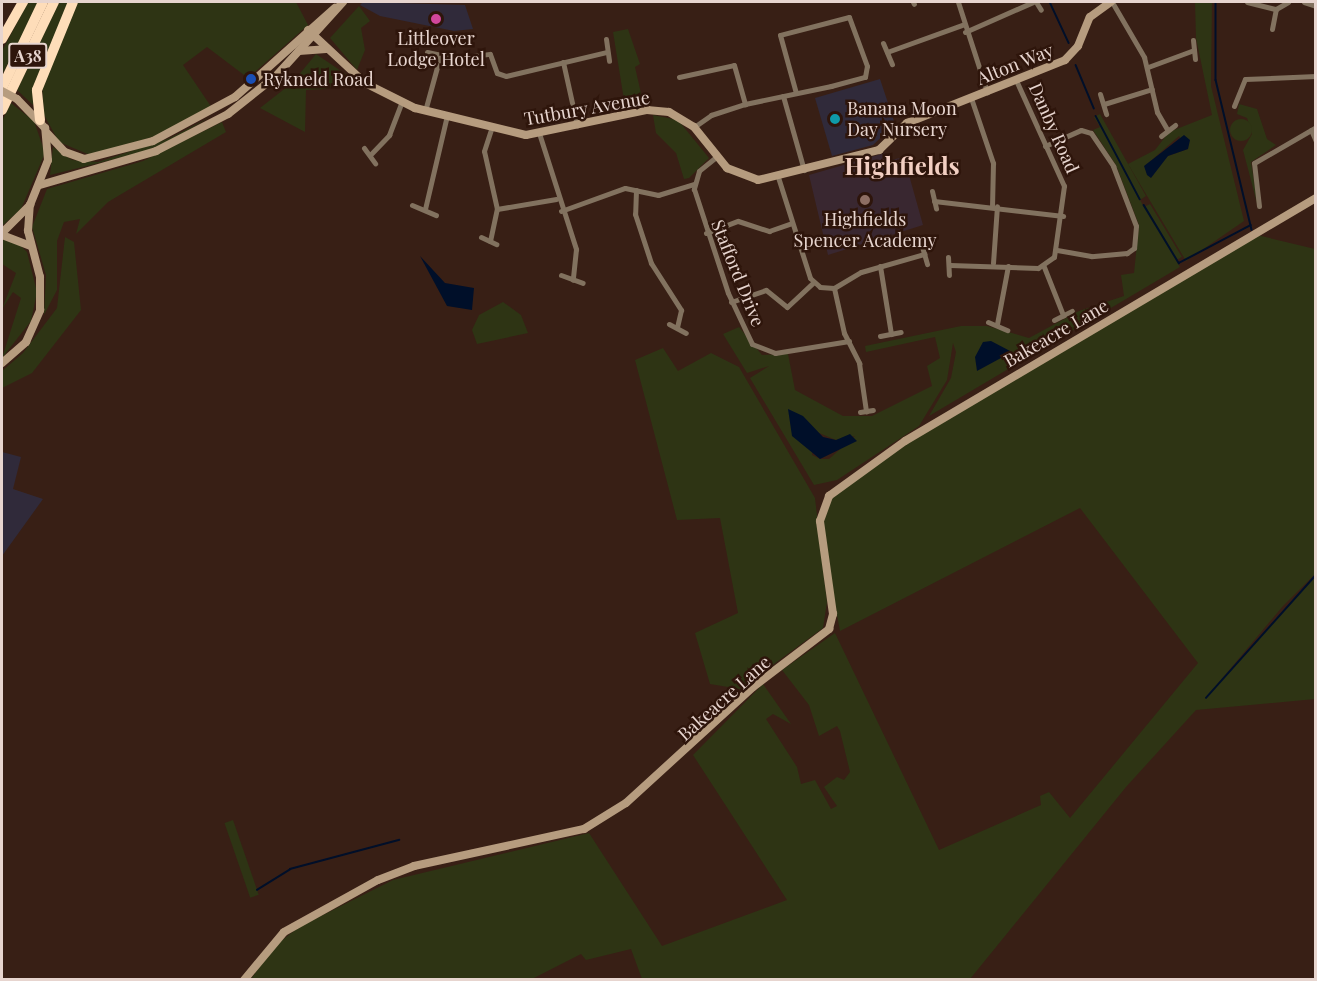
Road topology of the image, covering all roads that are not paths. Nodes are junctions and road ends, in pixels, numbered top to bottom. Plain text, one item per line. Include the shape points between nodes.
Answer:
1 (23, 2) edge
2 (43, 2) edge
3 (54, 2) edge
4 (73, 2) edge
5 (958, 2) edge
6 (1035, 2) edge
7 (1112, 2) edge
8 (1245, 2) edge
9 (1288, 2) edge
10 (1304, 2) edge
11 (340, 4) edge
12 (1316, 6) edge
13 (1242, 9) dead end
14 (1276, 9) junction
15 (1041, 10) dead end
16 (962, 25) junction
17 (1272, 29) dead end
18 (965, 32) junction
19 (312, 33) junction
20 (2, 39) edge
21 (606, 39) dead end
22 (1192, 40) dead end
23 (883, 43) dead end
24 (327, 49) junction
25 (1194, 50) junction
26 (298, 52) junction
27 (427, 52) dead end
28 (607, 52) junction
29 (887, 52) junction
30 (440, 56) junction
31 (1195, 59) dead end
32 (563, 62) junction
33 (609, 62) dead end
34 (892, 64) dead end
35 (1148, 67) junction
36 (1316, 76) edge
37 (679, 77) dead end
38 (1233, 77) dead end
39 (1016, 80) junction
40 (1240, 83) junction
41 (1152, 88) junction
42 (2, 90) edge
43 (987, 92) junction
44 (796, 93) junction
45 (1100, 94) dead end
46 (783, 96) junction
47 (971, 98) junction
48 (401, 103) junction
49 (745, 104) junction
50 (1104, 104) junction
51 (1234, 106) dead end
52 (2, 110) edge
53 (425, 111) junction
54 (1106, 114) dead end
55 (447, 115) junction
56 (40, 120) junction
57 (905, 124) joint
58 (1175, 124) dead end
59 (577, 125) junction
60 (492, 126) junction
61 (694, 127) junction
62 (1313, 128) edge
63 (1167, 129) junction
64 (47, 133) junction
65 (539, 133) junction
66 (1161, 136) dead end
67 (1316, 141) edge
68 (1045, 146) junction
69 (364, 148) dead end
70 (370, 155) junction
71 (716, 157) junction
72 (375, 163) dead end
73 (804, 170) junction
74 (778, 177) junction
75 (694, 183) junction
76 (40, 184) junction
77 (636, 190) junction
78 (932, 191) dead end
79 (1316, 198) edge
80 (556, 199) junction
81 (934, 201) junction
82 (412, 204) dead end
83 (30, 205) junction
84 (995, 206) junction
85 (1259, 206) dead end
86 (425, 209) junction
87 (497, 209) junction
88 (936, 209) dead end
89 (561, 211) junction
90 (436, 214) dead end
91 (1063, 216) junction
92 (792, 223) junction
93 (706, 233) junction
94 (2, 234) edge
95 (481, 237) dead end
96 (490, 241) junction
97 (921, 243) dead end
98 (496, 244) dead end
99 (30, 246) junction
100 (1056, 250) junction
101 (924, 254) junction
102 (948, 257) dead end
103 (993, 263) junction
104 (927, 264) dead end
105 (950, 265) junction
106 (880, 266) junction
107 (1008, 266) junction
108 (1044, 267) junction
109 (561, 275) dead end
110 (950, 275) dead end
111 (573, 280) junction
112 (583, 283) dead end
113 (813, 283) junction
114 (834, 288) junction
115 (731, 302) junction
116 (1072, 311) dead end
117 (1063, 315) junction
118 (1054, 320) dead end
119 (988, 322) dead end
120 (669, 324) dead end
121 (998, 324) junction
122 (677, 328) junction
123 (1007, 330) dead end
124 (901, 332) dead end
125 (686, 333) dead end
126 (891, 334) junction
127 (880, 336) dead end
128 (849, 341) junction
129 (2, 363) edge
130 (866, 411) dead end
131 (244, 980) edge

1 - 20 highway
2 - 42 highway, A38
3 - 52 highway, A38
4 - 56 highway via 37,90
5 - 16 street
6 - 15 street
6 - 18 street
7 - 35 street
7 - 39 street, Alton Way via 1090,17 1069,58
8 - 13 street
8 - 14 street
9 - 14 street
10 - 12 street
11 - 19 street
14 - 17 street
16 - 18 street
16 - 29 street
18 - 43 street
19 - 24 street, Tutbury Avenue
19 - 26 street
19 - 64 street via 235,97 153,141 84,159 65,152
21 - 28 street
22 - 25 street
23 - 29 street
24 - 26 street
24 - 48 street, Tutbury Avenue via 365,83
25 - 31 street
25 - 35 street
26 - 76 street via 254,95 198,132 134,159
27 - 30 street
28 - 32 street
28 - 33 street
29 - 34 street
30 - 32 street via 492,55 500,76
30 - 53 street
32 - 59 street
35 - 41 street
36 - 40 street via 1254,77
37 - 49 street via 734,65
38 - 40 street
39 - 43 street, Alton Way
39 - 68 street, Danby Road
40 - 51 street
41 - 50 street
41 - 63 street
42 - 56 street, bridge
43 - 47 street, Alton Way
44 - 44 street via 867,74 849,17 780,35
44 - 46 street
45 - 50 street
46 - 49 street
46 - 73 street
47 - 57 street, Alton Way
47 - 84 street via 993,163
48 - 53 street, Tutbury Avenue
48 - 70 street via 389,135
49 - 61 street via 711,115
50 - 54 street
53 - 55 street, Tutbury Avenue
55 - 60 street, Tutbury Avenue
55 - 86 street
56 - 64 street
57 - 73 street, Tutbury Avenue via 879,150
58 - 63 street
59 - 61 street, Tutbury Avenue via 655,110 678,115
59 - 65 street, Tutbury Avenue
60 - 65 street, Tutbury Avenue via 516,135
60 - 87 street via 485,159
61 - 71 street, Tutbury Avenue
62 - 67 street
62 - 85 street via 1258,158 1252,170 1262,193
63 - 66 street
64 - 76 street via 48,160
65 - 80 street
68 - 91 street, Danby Road via 1064,186
68 - 100 street via 1081,130 1090,133 1113,166 1136,226 1134,248 1127,253 1092,256
69 - 70 street
70 - 72 street
71 - 74 street, Tutbury Avenue via 744,177
71 - 75 street
73 - 74 street, Tutbury Avenue
74 - 92 street
75 - 77 street via 658,195
75 - 93 street, Stafford Drive
76 - 83 street
77 - 89 street via 619,189
77 - 122 street via 635,213 651,263 681,310
78 - 81 street
79 - 131 street, Bakeacre Lane via 905,441 829,496 820,521 833,614 830,629 753,687 618,808 584,829 414,866 378,880 285,932
80 - 87 street
80 - 89 street
81 - 84 street
81 - 88 street
82 - 86 street
83 - 94 street
83 - 99 street
84 - 91 street
84 - 103 street
86 - 90 street
87 - 96 street
89 - 111 street via 576,249
91 - 100 street, Danby Road
92 - 93 street via 769,231 738,221
92 - 113 street
93 - 115 street, Stafford Drive
94 - 99 street
95 - 96 street
96 - 98 street
97 - 101 street
99 - 129 street via 40,277 38,316 23,346
100 - 108 street, Danby Road
101 - 104 street
101 - 106 street
102 - 105 street
103 - 105 street
103 - 107 street
105 - 110 street
106 - 114 street
106 - 126 street
107 - 108 street
107 - 121 street
108 - 117 street
109 - 111 street
111 - 112 street
113 - 114 street
113 - 115 street via 787,307 766,290
114 - 128 street
115 - 128 street, Stafford Drive via 752,344 766,352
116 - 117 street
117 - 118 street
119 - 121 street
120 - 122 street
121 - 123 street
122 - 125 street
124 - 126 street
126 - 127 street
128 - 130 street via 859,363

